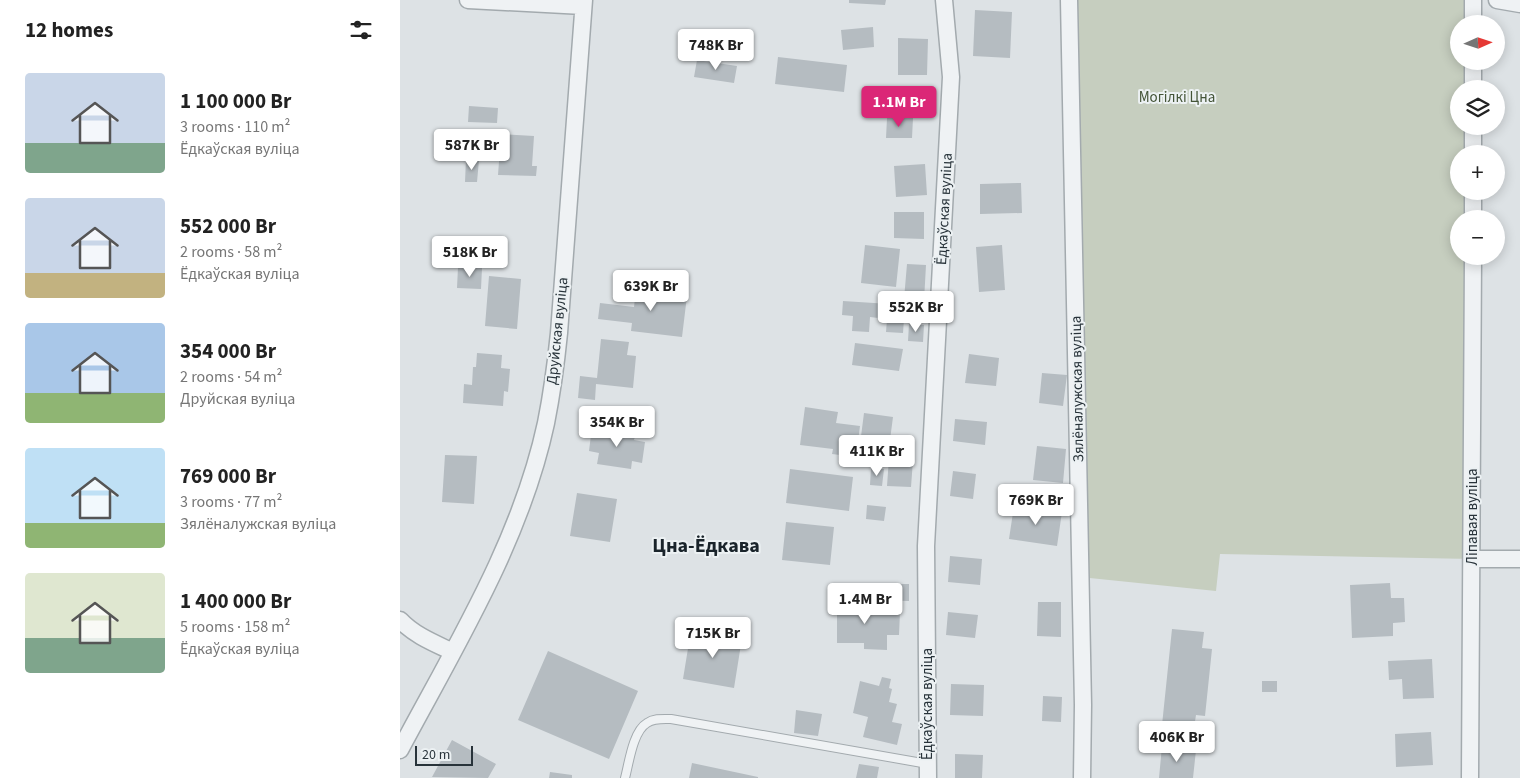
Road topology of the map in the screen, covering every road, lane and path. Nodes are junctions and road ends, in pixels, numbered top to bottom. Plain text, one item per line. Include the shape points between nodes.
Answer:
1 (468, 0) edge
2 (944, 0) edge
3 (1069, 0) edge
4 (1473, 0) edge
5 (1497, 0) edge
6 (583, 3) edge
7 (1520, 4) edge
8 (1473, 15) edge
9 (1473, 265) edge
10 (1472, 559) junction
11 (1520, 559) edge
12 (400, 620) edge
13 (453, 652) junction
14 (400, 750) edge
15 (928, 771) edge
16 (625, 778) edge
17 (1082, 778) edge
18 (1470, 778) edge

1 - 6 street
2 - 15 street, Ёдкаўская вуліца via 951,77 926,546
3 - 17 street, Зялёналужская вуліца
4 - 8 street
5 - 7 street
6 - 13 street, Друйская вуліца via 559,333 546,423 532,474 510,533
9 - 10 street, Ліпавая вуліца
10 - 11 street
10 - 18 street, Ліпавая вуліца
12 - 13 street via 428,641
13 - 14 street, Друйская вуліца
15 - 16 lane via 659,719 647,723 640,730

